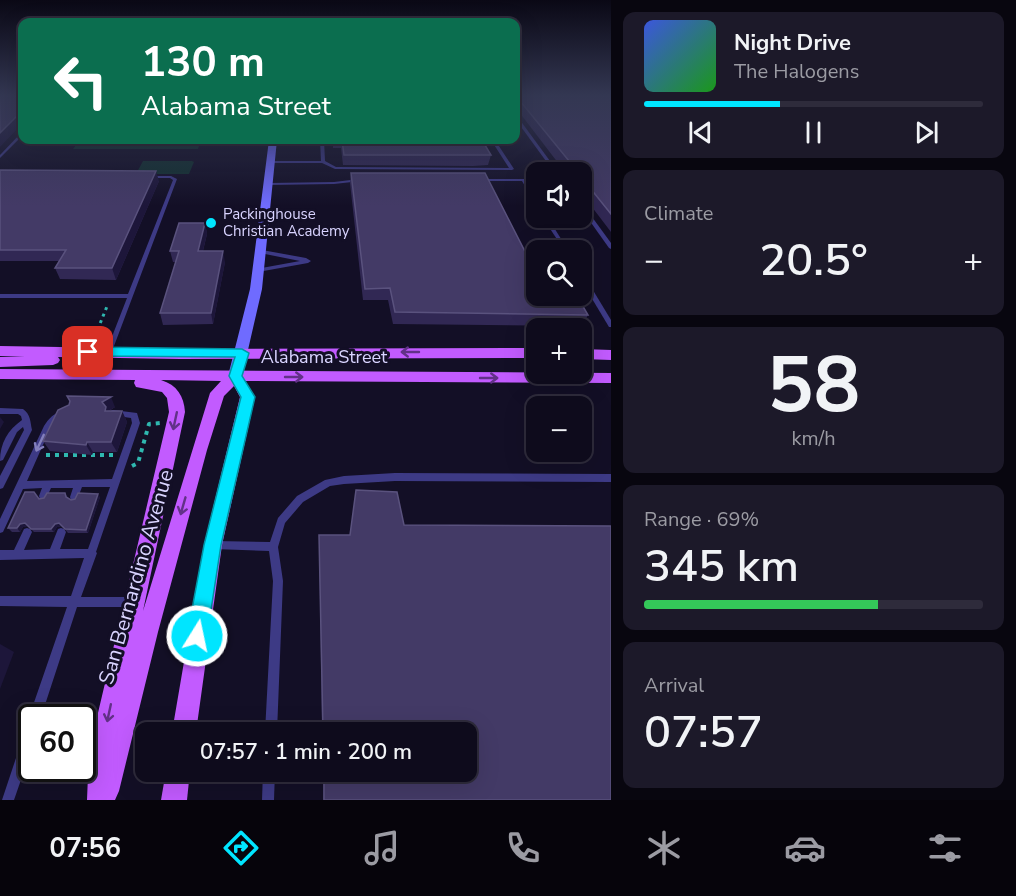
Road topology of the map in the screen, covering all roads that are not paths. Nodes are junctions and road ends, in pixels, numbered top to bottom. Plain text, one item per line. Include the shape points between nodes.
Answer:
1 (526, 131) edge
2 (18, 138) edge
3 (273, 144) edge
4 (322, 144) edge
5 (496, 144) edge
6 (0, 157) edge
7 (271, 162) junction
8 (323, 162) junction
9 (549, 162) edge
10 (140, 177) edge
11 (372, 180) edge
12 (477, 180) edge
13 (268, 184) junction
14 (526, 185) edge
15 (592, 221) edge
16 (611, 247) edge
17 (262, 252) junction
18 (258, 270) junction
19 (592, 294) edge
20 (0, 296) edge
21 (130, 296) junction
22 (611, 325) edge
23 (0, 351) edge
24 (110, 352) junction
25 (242, 353) junction
26 (526, 353) edge
27 (592, 354) edge
28 (611, 355) edge
29 (1, 371) edge
30 (65, 373) junction
31 (235, 376) junction
32 (611, 378) edge
33 (0, 411) edge
34 (70, 412) edge
35 (113, 413) edge
36 (27, 420) junction
37 (0, 458) edge
38 (611, 478) edge
39 (116, 483) junction
40 (21, 484) junction
41 (48, 484) junction
42 (79, 484) junction
43 (0, 485) edge
44 (43, 496) edge
45 (74, 497) edge
46 (0, 529) edge
47 (27, 532) edge
48 (61, 532) edge
49 (213, 545) junction
50 (273, 547) junction
51 (92, 553) junction
52 (53, 554) junction
53 (0, 555) edge
54 (17, 555) junction
55 (0, 601) edge
56 (72, 602) junction
57 (135, 602) junction
58 (39, 704) edge
59 (186, 722) edge
60 (271, 722) edge
61 (18, 770) edge
62 (176, 782) edge
63 (269, 782) edge
64 (8, 800) edge
65 (102, 800) edge
66 (174, 800) edge
67 (268, 800) edge

1 - 9 lane
2 - 6 lane
3 - 7 main road, San Bernardino Avenue
4 - 8 lane
5 - 8 lane via 512,169 335,168
7 - 8 lane
7 - 13 main road, San Bernardino Avenue
10 - 21 lane via 176,180
11 - 13 lane
12 - 14 lane via 523,180
13 - 17 main road, San Bernardino Avenue
15 - 16 lane
17 - 18 main road, San Bernardino Avenue
17 - 18 lane via 308,261
18 - 25 main road, San Bernardino Avenue
19 - 22 lane
20 - 21 lane
21 - 24 lane
23 - 24 main road, Alabama Street
24 - 25 main road, Alabama Street
24 - 29 main road
26 -> 25 main road, Alabama Street
25 - 31 main road, San Bernardino Avenue
27 - 28 main road
29 - 30 main road, Alabama Street
30 - 31 main road, Alabama Street
30 -> 57 main road via 85,383 162,385 174,393 178,403
31 -> 32 main road, Alabama Street
31 - 49 main road via 248,397
31 -> 65 main road, San Bernardino Avenue via 217,393
33 - 36 lane via 20,411
34 -> 40 lane via 53,419
35 - 39 lane via 130,413 136,419
36 - 37 lane via 14,429
36 - 43 lane via 27,429
38 - 50 lane via 395,477 328,483 300,499 281,521
39 - 42 lane
39 - 51 lane
40 - 41 lane
40 - 46 lane
41 - 42 lane
41 - 44 lane
42 - 45 lane
47 - 54 lane
48 - 52 lane
49 - 50 lane
49 - 59 main road
50 - 60 lane via 278,581
51 - 52 lane
51 - 56 lane
52 - 54 lane
53 - 54 lane
55 - 56 lane
56 - 57 lane
56 - 58 lane
57 -> 65 main road via 101,751
61 - 64 lane
62 - 66 main road
63 - 67 lane

